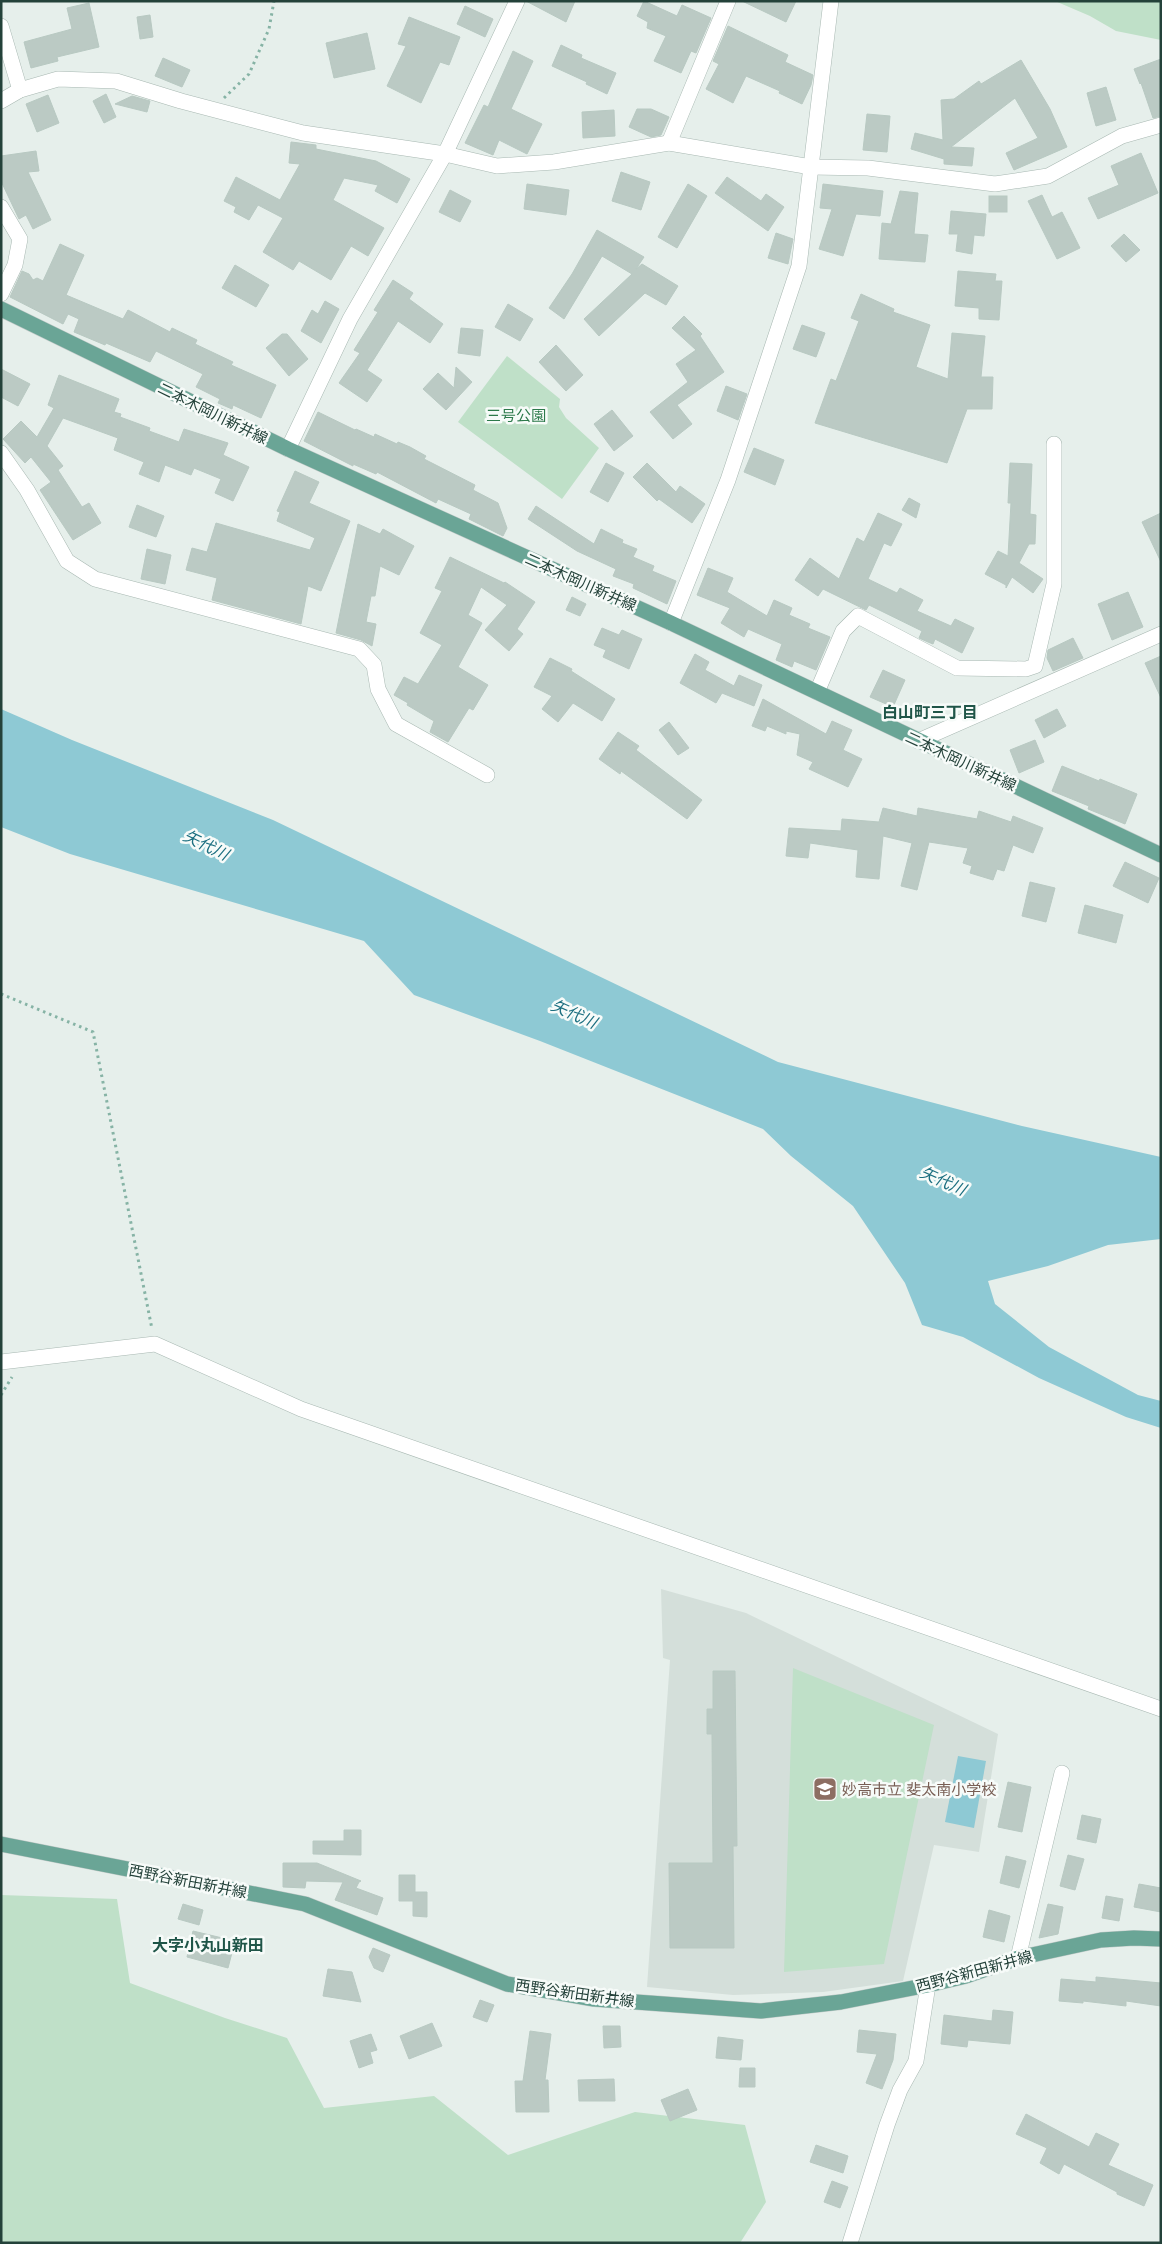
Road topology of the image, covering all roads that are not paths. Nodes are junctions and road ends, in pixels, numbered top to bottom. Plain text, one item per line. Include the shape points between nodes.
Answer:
1 (517, 1) edge
2 (728, 1) edge
3 (831, 1) edge
4 (1, 26) edge
5 (20, 90) junction
6 (1, 101) edge
7 (1161, 125) edge
8 (669, 142) junction
9 (445, 154) junction
10 (811, 167) junction
11 (1, 206) edge
12 (1, 294) edge
13 (1, 309) edge
14 (1054, 444) dead end
15 (288, 449) junction
16 (1, 452) edge
17 (671, 623) junction
18 (1161, 634) edge
19 (1035, 666) junction
20 (1044, 686) junction
21 (817, 692) junction
22 (918, 741) junction
23 (487, 775) dead end
24 (1161, 855) edge
25 (1, 1362) edge
26 (1161, 1709) edge
27 (1062, 1773) dead end
28 (1, 1844) edge
29 (1161, 1940) edge
30 (1018, 1958) junction
31 (928, 1985) junction
32 (850, 2243) edge

1 - 9 street
2 - 8 street
3 - 10 street
4 - 5 street
5 - 6 street
5 - 9 street via 58,79 116,81 303,133
7 - 10 street via 1122,136 1048,176 1013,182 995,184 868,168
8 - 9 street via 554,162 497,166
8 - 10 street
9 - 15 street via 350,319
10 - 17 street via 799,266 728,480
11 - 12 street via 20,239 16,265
13 - 15 main road, 二本木岡川新井線
14 - 19 street via 1054,584
15 - 17 main road, 二本木岡川新井線
16 - 23 street via 27,490 67,561 95,579 359,649 374,665 378,689 396,724
17 - 21 main road, 二本木岡川新井線
18 - 20 street
19 - 20 street
19 - 21 street via 1026,669 957,668 858,616 843,631
20 - 22 street
21 - 22 main road, 二本木岡川新井線
22 - 24 main road, 二本木岡川新井線
25 - 26 street via 156,1344 301,1409
27 - 30 street
28 - 31 main road, 西野谷新田新井線 via 306,1904 507,1984 594,1999 761,2011 841,2002
29 - 30 main road, 西野谷新田新井線 via 1101,1940
30 - 31 main road, 西野谷新田新井線
31 - 32 street via 916,2061 900,2090 887,2125

